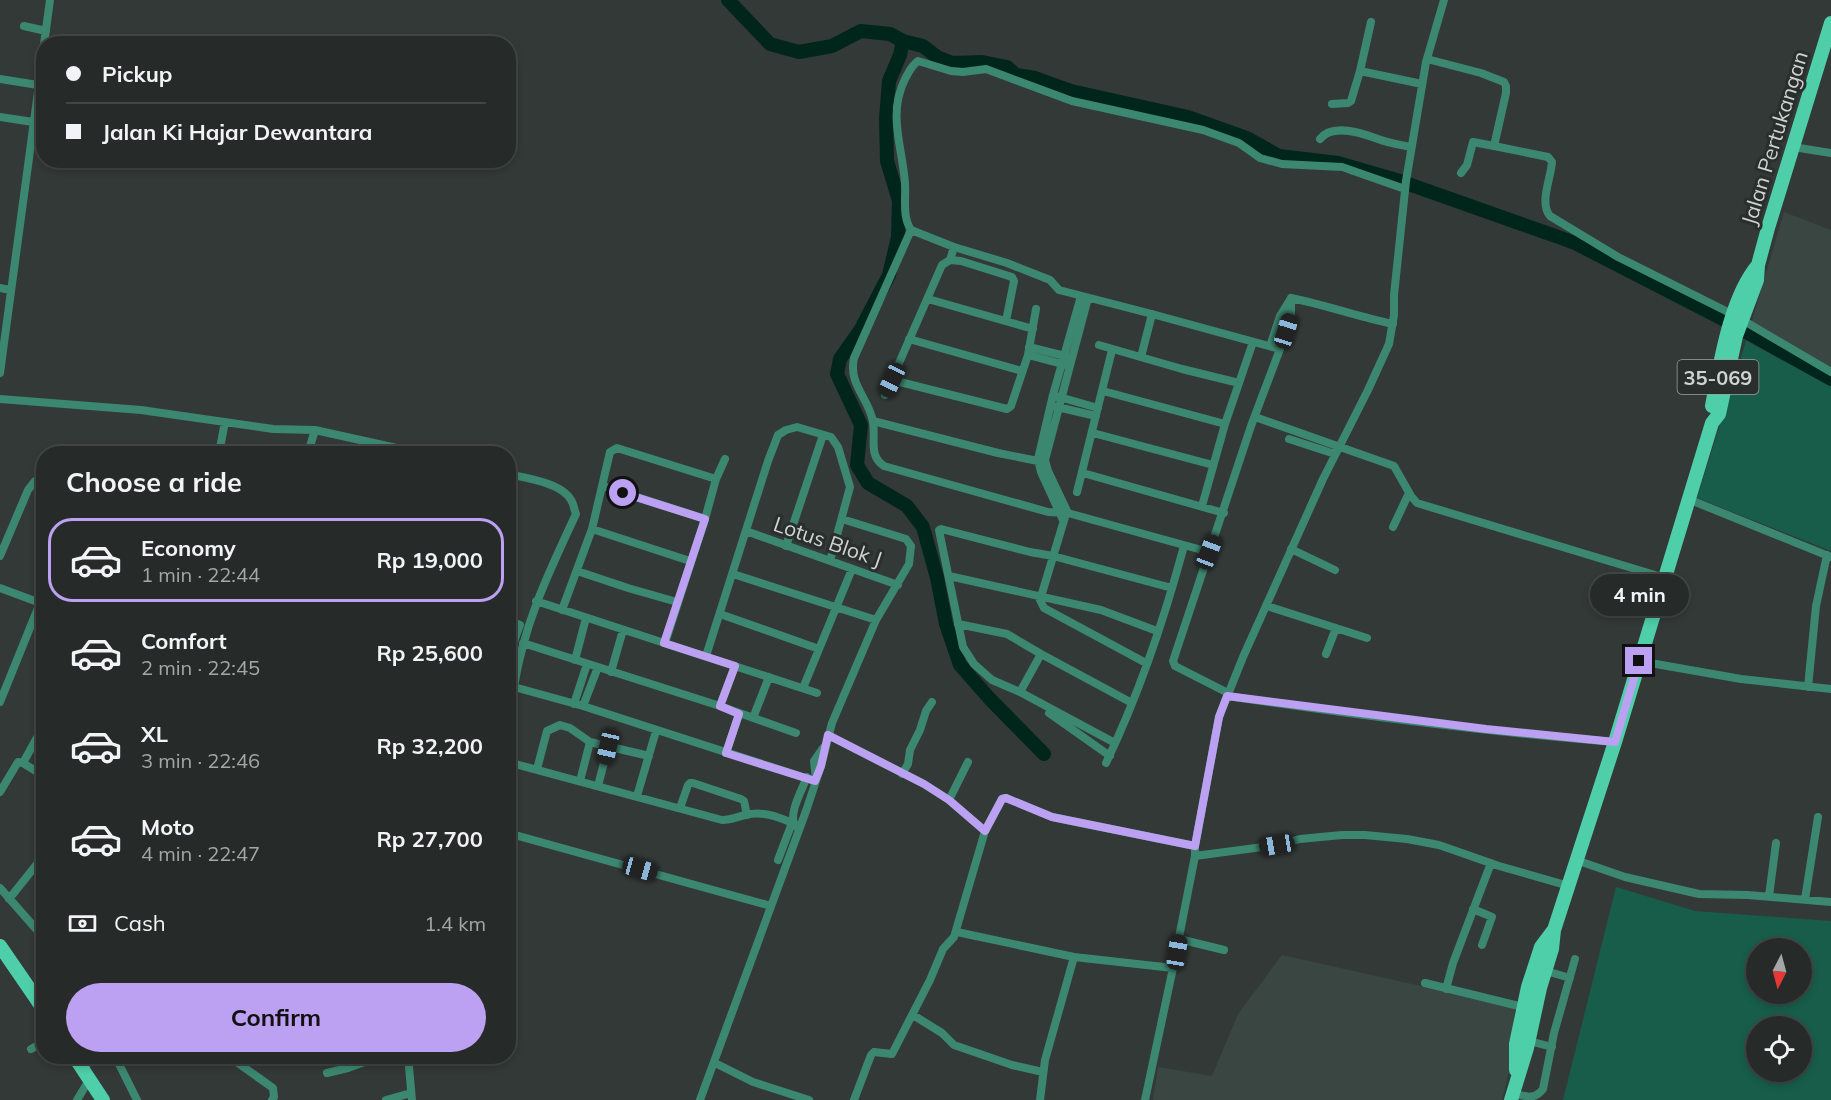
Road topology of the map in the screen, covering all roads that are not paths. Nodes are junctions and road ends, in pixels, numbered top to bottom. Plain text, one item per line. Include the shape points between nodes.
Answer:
1 (50, 0) edge
2 (1444, 0) edge
3 (1371, 22) dead end
4 (1831, 24) edge
5 (24, 26) dead end
6 (46, 31) junction
7 (45, 36) edge
8 (1427, 59) junction
9 (1826, 60) edge
10 (1360, 71) junction
11 (0, 79) edge
12 (1422, 84) junction
13 (36, 85) edge
14 (36, 100) edge
15 (1332, 104) dead end
16 (0, 117) edge
17 (33, 122) junction
18 (1320, 140) dead end
19 (1494, 146) junction
20 (1412, 147) junction
21 (1793, 147) junction
22 (1831, 153) edge
23 (1461, 173) dead end
24 (1405, 185) junction
25 (911, 230) junction
26 (954, 247) junction
27 (950, 260) junction
28 (0, 288) edge
29 (10, 290) junction
30 (1084, 297) junction
31 (1292, 298) junction
32 (928, 299) junction
33 (1036, 309) dead end
34 (1152, 314) junction
35 (1006, 321) junction
36 (1393, 324) junction
37 (1735, 325) junction
38 (1033, 328) junction
39 (909, 339) junction
40 (1253, 342) junction
41 (1099, 345) dead end
42 (1270, 346) junction
43 (1280, 349) junction
44 (1112, 350) junction
45 (1028, 351) junction
46 (1141, 357) junction
47 (1067, 360) junction
48 (1022, 372) junction
49 (1831, 372) edge
50 (0, 373) edge
51 (892, 380) junction
52 (1239, 383) junction
53 (1103, 391) junction
54 (885, 395) dead end
55 (1057, 397) junction
56 (0, 399) edge
57 (1054, 406) junction
58 (1097, 412) junction
59 (1255, 417) junction
60 (873, 421) junction
61 (225, 422) junction
62 (1225, 424) junction
63 (315, 430) junction
64 (1093, 433) junction
65 (823, 435) junction
66 (1289, 439) dead end
67 (220, 446) edge
68 (310, 446) edge
69 (387, 446) edge
70 (1337, 451) junction
71 (725, 459) dead end
72 (1042, 462) junction
73 (1213, 465) junction
74 (1083, 473) junction
75 (516, 476) edge
76 (716, 478) junction
77 (36, 481) edge
78 (603, 486) junction
79 (1077, 492) dead end
80 (1409, 493) junction
81 (1689, 499) junction
82 (1202, 507) junction
83 (1224, 513) junction
84 (1063, 515) junction
85 (705, 519) junction
86 (842, 519) junction
87 (1393, 527) dead end
88 (592, 529) junction
89 (746, 531) junction
90 (786, 546) junction
91 (1184, 546) junction
92 (1291, 549) junction
93 (1209, 552) junction
94 (0, 556) edge
95 (1053, 556) junction
96 (1829, 556) edge
97 (690, 561) junction
98 (830, 561) junction
99 (852, 569) junction
100 (1335, 570) dead end
101 (578, 571) junction
102 (733, 574) junction
103 (949, 576) junction
104 (1665, 578) junction
105 (898, 585) junction
106 (0, 588) edge
107 (1172, 588) junction
108 (1040, 597) junction
109 (36, 601) edge
110 (536, 601) junction
111 (677, 602) junction
112 (1267, 606) junction
113 (836, 607) junction
114 (562, 610) junction
115 (720, 614) junction
116 (36, 617) edge
117 (586, 618) junction
118 (876, 620) junction
119 (516, 623) edge
120 (958, 624) junction
121 (1336, 628) junction
122 (623, 630) junction
123 (1157, 631) junction
124 (516, 636) edge
125 (1367, 638) dead end
126 (523, 643) junction
127 (664, 643) junction
128 (819, 649) junction
129 (1041, 654) junction
130 (1326, 654) dead end
131 (706, 656) junction
132 (575, 660) junction
133 (1639, 661) junction
134 (1146, 663) junction
135 (587, 664) junction
136 (735, 666) junction
137 (598, 667) junction
138 (611, 672) junction
139 (516, 677) edge
140 (769, 677) junction
141 (1808, 687) junction
142 (516, 688) edge
143 (803, 688) junction
144 (1831, 689) edge
145 (817, 693) dead end
146 (1020, 693) junction
147 (1228, 695) junction
148 (0, 702) edge
149 (932, 702) dead end
150 (1132, 703) junction
151 (579, 705) junction
152 (1043, 705) junction
153 (720, 706) junction
154 (739, 714) junction
155 (753, 718) junction
156 (656, 731) junction
157 (796, 733) dead end
158 (828, 735) junction
159 (36, 739) edge
160 (590, 742) junction
161 (1615, 742) junction
162 (1115, 743) junction
163 (608, 747) junction
164 (726, 753) junction
165 (649, 756) junction
166 (968, 762) dead end
167 (23, 763) junction
168 (516, 764) edge
169 (537, 769) junction
170 (36, 771) edge
171 (902, 774) junction
172 (813, 780) junction
173 (580, 781) junction
174 (598, 786) junction
175 (0, 792) edge
176 (637, 796) junction
177 (952, 803) junction
178 (680, 808) junction
179 (747, 814) junction
180 (1818, 817) dead end
181 (792, 823) junction
182 (985, 831) junction
183 (799, 832) junction
184 (516, 835) edge
185 (1776, 843) dead end
186 (1195, 846) junction
187 (1195, 856) junction
188 (778, 860) dead end
189 (1576, 860) junction
190 (1491, 863) junction
191 (36, 865) edge
192 (1569, 886) junction
193 (0, 888) edge
194 (1769, 896) junction
195 (9, 899) junction
196 (1805, 899) junction
197 (1831, 902) edge
198 (771, 906) junction
199 (1473, 909) junction
200 (36, 929) edge
201 (1554, 930) junction
202 (953, 937) junction
203 (1179, 939) junction
204 (1482, 945) dead end
205 (0, 946) edge
206 (1224, 950) dead end
207 (1074, 957) junction
208 (1575, 959) dead end
209 (1173, 968) junction
210 (1549, 971) junction
211 (1567, 977) junction
212 (1425, 983) dead end
213 (1448, 983) junction
214 (1531, 997) junction
215 (36, 998) edge
216 (913, 1015) junction
217 (1532, 1042) junction
218 (36, 1046) edge
219 (1549, 1046) junction
220 (30, 1049) dead end
221 (715, 1063) junction
222 (79, 1064) edge
223 (119, 1064) edge
224 (239, 1064) edge
225 (347, 1064) edge
226 (359, 1064) edge
227 (409, 1064) edge
228 (348, 1068) junction
229 (327, 1072) dead end
230 (1043, 1072) junction
231 (90, 1080) junction
232 (1515, 1093) edge
233 (412, 1096) edge
234 (77, 1100) edge
235 (103, 1100) edge
236 (137, 1100) edge
237 (272, 1100) edge
238 (386, 1100) edge
239 (700, 1100) edge
240 (809, 1100) edge
241 (854, 1100) edge
242 (1040, 1100) edge
243 (1145, 1100) edge

1 - 6 street
2 - 8 street
3 - 10 street
4 - 9 main road, Jalan Pertukangan / 35-069
5 - 6 street
6 - 7 street
8 - 12 street
8 - 19 street via 1504,82 1506,93
9 - 21 main road, Jalan Pertukangan / 35-069
10 - 12 street
10 - 15 street via 1351,101
11 - 13 street
12 - 20 street
14 - 17 street
16 - 17 street
17 - 29 street
18 - 20 street via 1332,130 1367,134
19 - 23 street via 1473,142
19 - 37 street via 1552,162 1545,202 1550,216
20 - 24 street
21 - 22 street
21 - 37 main road, Jalan Pertukangan / 35-069 via 1758,265 1748,276
24 - 25 street via 1342,167 1282,164 1260,158 1239,143 1203,130 1071,101 986,69 951,71 918,62 912,65 900,88 895,121 905,182 905,212
24 - 36 street
25 - 26 street
25 - 60 street via 854,358 852,370
26 - 27 street
26 - 30 street via 1007,263 1050,280 1059,291
27 - 32 street via 942,264
27 - 35 street via 1012,277
28 - 29 street
29 - 50 street
30 - 34 street
30 - 47 street
31 - 36 street
31 - 42 street via 1280,316
31 - 43 street
32 - 35 street
32 - 39 street
33 - 38 street
34 - 40 street
34 - 46 street
35 - 38 street
36 - 70 street via 1389,344
37 - 49 street
37 - 81 main road, 35-069 via 1719,414 1712,423
38 - 45 street
39 - 48 street
39 - 51 street
40 - 42 street
40 - 52 street
41 - 44 street
42 - 43 street
43 - 59 street
44 - 46 street
44 - 53 street
45 - 47 street
45 - 48 street
46 - 52 street
47 - 55 street
48 - 51 street via 1007,409
51 - 54 street
52 - 62 street
53 - 58 street
53 - 62 street
55 - 57 street
55 - 58 street
56 - 61 street via 141,410
57 - 58 street
57 - 72 street
58 - 64 street
59 - 70 street
59 - 83 street
60 - 72 street
60 - 84 street via 874,456 884,466
61 - 63 street
61 - 67 street
62 - 73 street
63 - 68 street
63 - 69 street
64 - 73 street
64 - 74 street
65 - 86 street via 831,437 838,447 850,487
65 - 89 street via 797,427 778,435
65 - 90 street
66 - 70 street
70 - 80 street via 1394,466
70 - 92 street
71 - 76 street
72 - 84 street
73 - 82 street
74 - 79 street
74 - 82 street
75 - 110 street via 562,489 576,514
76 - 78 street via 617,448 610,452
76 - 85 street
77 - 94 street via 28,490
78 - 85 street
78 - 88 street
80 - 87 street
80 - 104 street via 1428,506
81 - 96 street
81 - 104 main road, 35-069
82 - 83 street
83 - 93 street
84 - 91 street
84 - 95 street
85 - 97 street
86 - 98 street
86 - 105 street via 906,539 911,546 909,564
88 - 97 street
88 - 101 street
89 - 90 street, Lotus Blok J
89 - 102 street
90 - 98 street, Lotus Blok J
91 - 93 street
91 - 107 street
92 - 100 street
92 - 112 street
93 - 147 street via 1173,663
95 - 103 street via 941,529
95 - 107 street
95 - 108 street
96 - 141 street via 1816,606
97 - 111 street
98 - 99 street, Lotus Blok J
99 - 105 street, Lotus Blok J
99 - 113 street
101 - 111 street
101 - 114 street
102 - 113 street
102 - 115 street
103 - 108 street
103 - 120 street
104 - 133 main road, 35-069
105 - 118 street
106 - 109 street
107 - 123 street
108 - 123 street via 1101,610
108 - 134 street via 1044,608
110 - 114 street
110 - 126 street
111 - 127 street
112 - 121 street
112 - 147 street
113 - 118 street
113 - 128 street
114 - 117 street
115 - 128 street
115 - 131 street
116 - 148 street
117 - 122 street
117 - 132 street
118 - 158 street
119 - 124 street via 520,625
120 - 129 street via 1007,634
120 - 146 street via 963,647 974,664 992,680
121 - 125 street
121 - 130 street
122 - 127 street
122 - 138 street
123 - 134 street
126 - 132 street
126 - 139 street
127 - 131 street
128 - 143 street
129 - 146 street
129 - 150 street
131 - 136 street
132 - 135 street
133 - 141 street
133 - 161 main road, 35-069
134 - 150 street
135 - 137 street
135 - 151 street
136 - 140 street
136 - 153 street
137 - 138 street
137 - 151 street
138 - 153 street
140 - 143 street
140 - 155 street
141 - 144 street
142 - 151 street
143 - 145 street
146 - 152 street
147 - 161 street
147 - 186 street via 1219,717
149 - 171 street
150 - 162 street
151 - 156 street
152 - 162 street
152 - 162 street via 1108,760
153 - 154 street
154 - 155 street
154 - 164 street
155 - 157 street
156 - 164 street
156 - 165 street
158 - 171 street
158 - 172 street via 814,760
159 - 167 street
160 - 163 street
160 - 169 street via 570,728 554,726 547,730
160 - 173 street
161 - 189 main road, 35-069
163 - 165 street
163 - 174 street
164 - 172 street
165 - 176 street
166 - 177 street
167 - 170 street
167 - 175 street via 16,763
168 - 169 street
169 - 173 street
171 - 177 street
172 - 181 street
172 - 183 street
173 - 174 street
174 - 176 street
176 - 178 street
177 - 182 street
178 - 179 street via 722,820
178 - 179 street via 688,785 693,783 741,799
179 - 181 street via 764,813
180 - 196 street
181 - 183 street
181 - 188 street
182 - 186 street via 1006,798 1052,817
182 - 202 street
183 - 198 street
184 - 198 street
185 - 194 street
186 - 187 street
187 - 190 street via 1342,834 1439,845
187 - 203 street
189 - 192 main road, 35-069
189 - 194 street via 1684,892
190 - 192 street
190 - 199 street
191 - 195 street
192 - 201 main road, 35-069
193 - 195 street
194 - 196 street
195 - 200 street
196 - 197 street
198 - 221 street
199 - 204 street via 1492,916
199 - 213 street
201 - 210 main road, 35-069
201 - 214 main road, 35-069 via 1541,947
202 - 207 street
202 - 216 street via 943,949
203 - 206 street
203 - 209 street
205 - 215 main road
207 - 209 street
207 - 230 street
208 - 211 street
209 - 243 street
210 - 211 street
210 - 214 main road, 35-069
211 - 219 street
212 - 213 street
213 - 214 street
214 - 217 main road, 35-069
214 - 232 main road, 35-069 via 1516,1044
216 - 230 street via 954,1045
216 - 241 street via 892,1054 871,1055
217 - 219 street
217 - 232 main road, 35-069
218 - 220 street
219 - 232 street via 1543,1089 1538,1096
221 - 239 street
221 - 240 street via 753,1082
222 - 231 main road
223 - 236 street
224 - 237 street via 273,1088
225 - 228 street
226 - 228 street
227 - 233 street
228 - 229 street
230 - 242 street
231 - 234 street
231 - 235 main road
233 - 238 street

